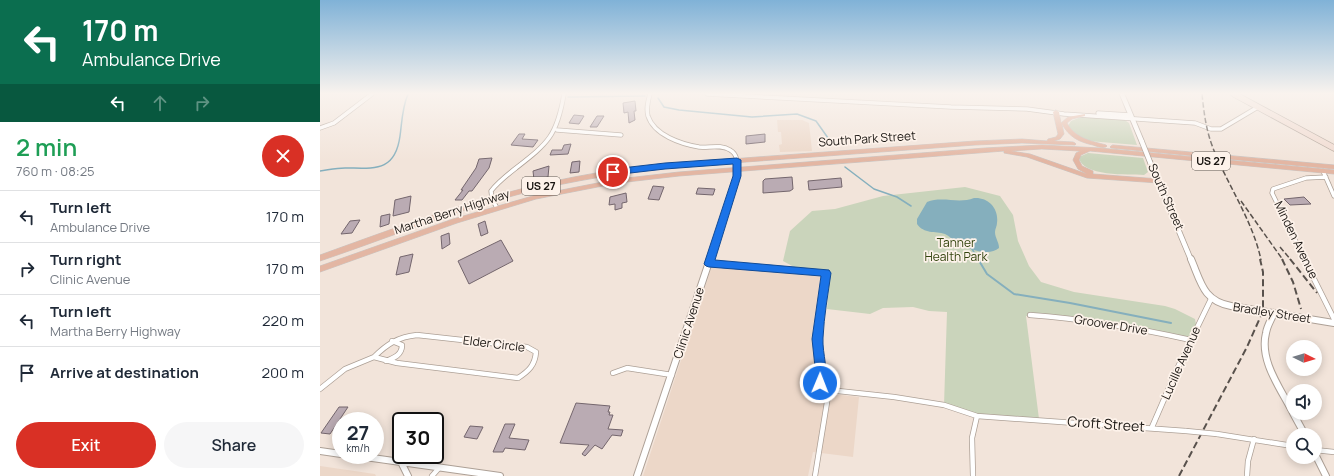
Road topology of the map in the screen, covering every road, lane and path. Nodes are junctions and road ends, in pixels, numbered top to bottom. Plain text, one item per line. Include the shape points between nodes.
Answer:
1 (343, 116) edge
2 (560, 116) edge
3 (648, 116) edge
4 (1059, 116) edge
5 (1060, 116) edge
6 (1078, 116) edge
7 (1112, 116) edge
8 (1120, 116) edge
9 (1243, 116) edge
10 (1275, 116) edge
11 (1131, 117) junction
12 (1064, 123) junction
13 (320, 128) edge
14 (557, 130) junction
15 (621, 135) dead end
16 (1042, 142) junction
17 (1102, 148) junction
18 (1334, 148) edge
19 (889, 149) junction
20 (986, 150) junction
21 (892, 158) junction
22 (737, 165) junction
23 (1334, 167) edge
24 (1304, 170) junction
25 (1334, 172) edge
26 (1324, 174) junction
27 (1314, 177) junction
28 (1158, 179) junction
29 (1334, 196) edge
30 (494, 203) junction
31 (320, 258) edge
32 (709, 264) junction
33 (320, 269) edge
34 (1211, 299) junction
35 (1274, 313) junction
36 (1030, 315) dead end
37 (1334, 319) edge
38 (1334, 323) edge
39 (1191, 340) junction
40 (392, 341) junction
41 (374, 357) junction
42 (386, 361) junction
43 (612, 373) dead end
44 (672, 375) junction
45 (320, 389) edge
46 (829, 390) junction
47 (1286, 399) edge
48 (977, 416) junction
49 (1152, 427) junction
50 (1254, 439) junction
51 (1286, 445) edge
52 (320, 451) edge
53 (1322, 451) edge
54 (1334, 452) edge
55 (332, 453) edge
56 (402, 464) edge
57 (414, 464) edge
58 (1320, 464) edge
59 (439, 468) junction
60 (408, 476) edge
61 (432, 476) edge
62 (437, 476) edge
63 (500, 476) edge
64 (636, 476) edge
65 (815, 476) edge
66 (973, 476) edge
67 (1247, 476) edge
68 (1326, 476) edge

1 - 13 street
2 - 14 street
3 - 22 street via 660,132 671,138 693,145 727,149 734,154
4 - 16 main road via 1062,132 1060,136
5 - 12 main road
6 - 12 main road
7 - 11 street
8 - 11 street
9 - 11 street via 1222,129 1211,129 1195,123
10 - 18 main road
11 - 28 street, South Street, bridge
12 - 17 main road via 1067,131 1075,137
14 - 15 street
14 - 30 street via 542,148 496,184 491,191
16 - 17 main road, South Park Street / US 27
16 - 19 main road, South Park Street / US 27 via 1001,141
17 - 20 main road, South Park Street / US 27 via 1042,147
17 - 23 main road, South Park Street / US 27
17 - 24 main road, South Park Street / US 27
17 - 28 main road via 1080,152 1076,156 1077,162 1083,169 1095,174
19 - 21 main road
19 - 22 main road, South Park Street / US 27 via 792,156
20 - 21 main road, South Park Street / US 27
20 - 28 main road via 1028,156 1087,176
21 - 22 main road, South Park Street / US 27
22 - 30 main road, Martha Berry Highway / US 27 via 629,179
22 - 30 main road, Martha Berry Highway / US 27 via 639,168 583,177
22 - 32 street, Clinic Avenue via 737,176
24 - 26 main road, South Park Street / US 27
24 - 27 main road
25 - 26 main road, South Park Street / US 27
26 - 27 street, Minden Avenue
26 - 29 street
27 - 37 street, Minden Avenue via 1273,189 1272,193
28 - 34 street, South Street via 1205,292
30 - 31 main road, Martha Berry Highway / US 27
30 - 33 main road, Martha Berry Highway / US 27 via 424,232
32 - 44 street, Clinic Avenue
32 - 46 street via 826,273 817,343 820,383
34 - 35 street, Bradley Street via 1224,305
34 - 39 street, Lucille Avenue
35 - 38 street, Bradley Street
35 - 47 street via 1266,331 1265,349 1272,371
36 - 39 street, Groover Drive via 1074,318
39 - 49 street, Lucille Avenue
40 - 41 street, Elder Circle
40 - 42 street via 400,343 403,347 396,357
40 - 42 street, Elder Circle via 400,336 417,336 527,347 536,352 535,363 528,372 518,378
41 - 42 street, Elder Circle
41 - 45 street, Elder Circle via 345,369
43 - 44 street via 627,368
44 - 64 street, Clinic Avenue
46 - 48 street, Croft Street via 944,405
46 - 65 street
48 - 49 street, Croft Street
48 - 66 street via 972,441
49 - 50 street, Croft Street, bridge
50 - 51 street, Croft Street
50 - 67 street
52 - 55 street
53 - 54 street
56 - 60 street
57 - 59 street
58 - 68 street
59 - 61 street
59 - 62 street
59 - 63 street

